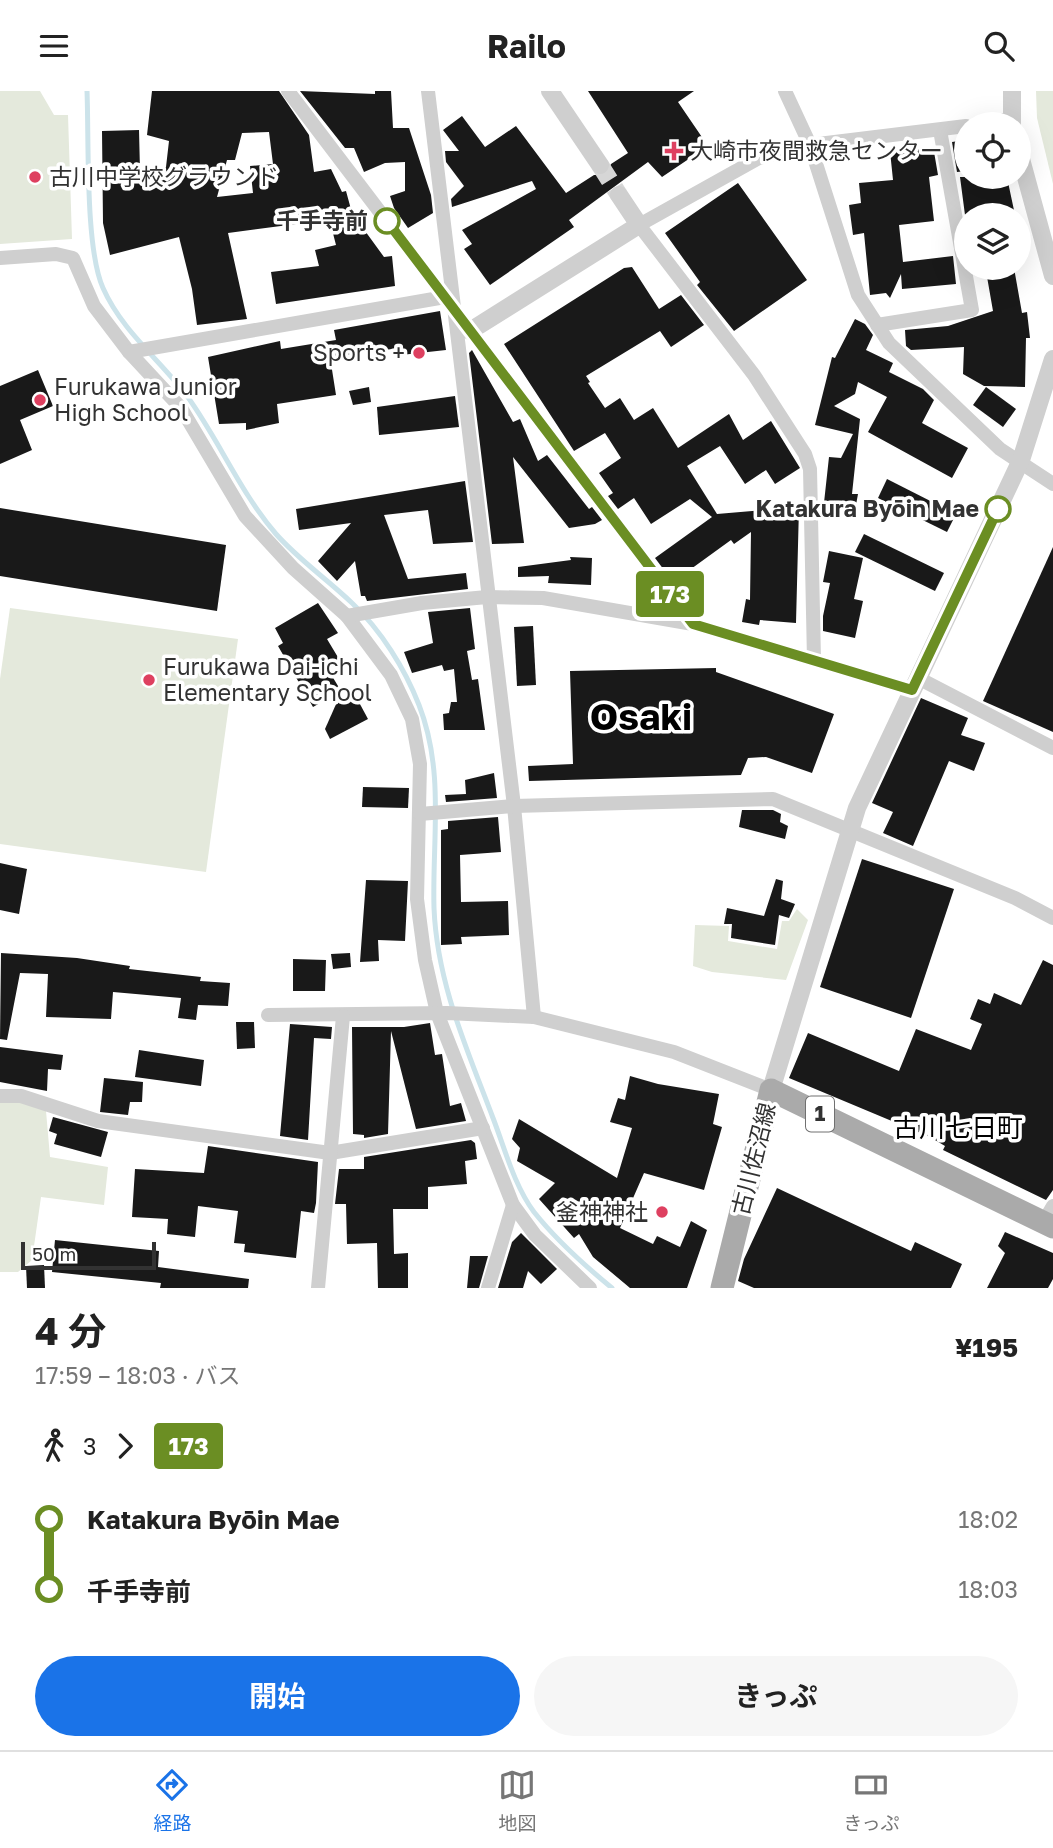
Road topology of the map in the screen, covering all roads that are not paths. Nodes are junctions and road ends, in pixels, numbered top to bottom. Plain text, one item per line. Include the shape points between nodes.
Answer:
1 (288, 91) edge
2 (428, 91) edge
3 (550, 91) edge
4 (785, 91) edge
5 (1012, 91) edge
6 (1011, 112) edge
7 (954, 128) edge
8 (940, 130) junction
9 (810, 145) junction
10 (600, 165) tunnel mouth
11 (1029, 189) edge
12 (620, 195) tunnel mouth
13 (639, 225) junction
14 (0, 258) edge
15 (1053, 276) edge
16 (449, 302) junction
17 (877, 325) junction
18 (470, 331) junction
19 (134, 351) junction
20 (1053, 359) edge
21 (1021, 460) junction
22 (1053, 484) edge
23 (487, 597) junction
24 (350, 615) junction
25 (693, 624) junction
26 (814, 660) junction
27 (915, 684) junction
28 (1053, 748) edge
29 (513, 806) junction
30 (424, 814) junction
31 (849, 832) junction
32 (1053, 918) edge
33 (448, 1013) junction
34 (268, 1014) dead end
35 (343, 1016) junction
36 (534, 1017) junction
37 (771, 1090) junction
38 (0, 1096) edge
39 (483, 1128) junction
40 (330, 1153) junction
41 (513, 1205) junction
42 (1050, 1219) edge
43 (318, 1288) edge
44 (488, 1288) edge
45 (590, 1288) edge
46 (722, 1288) edge

1 - 16 street
2 - 16 street
3 - 10 street
4 - 9 street
5 - 6 street
7 - 8 street
8 - 9 street
8 - 17 street via 972,310
9 - 13 street via 760,158
9 - 17 street via 858,295
11 - 15 street
12 - 13 street
13 - 18 street
13 - 26 street via 754,375 805,454 810,470
14 - 19 street via 56,254 73,258 94,306
16 - 18 street
16 - 19 street
16 - 23 street
17 - 21 street via 888,343 1000,449
18 - 25 street
19 - 24 street via 181,408 245,516 293,568
20 - 21 street
21 - 22 street
21 - 27 street
23 - 24 street
23 - 25 street via 542,599
23 - 29 street
24 - 30 street via 391,674 412,719
25 - 26 street
26 - 27 street
27 - 28 street
27 - 31 street
29 - 30 street
29 - 31 street via 773,799
29 - 36 street
30 - 33 street via 417,899 425,960
31 - 32 street
31 - 37 street
33 - 35 street
33 - 36 street
33 - 39 street
34 - 35 street
35 - 40 street
36 - 37 street via 674,1052
37 - 42 main road, 古川佐沼線 / 1
37 - 46 main road, 古川佐沼線
38 - 40 street via 22,1096 98,1121
39 - 40 street
39 - 41 street
40 - 43 street
41 - 44 street
41 - 45 street via 535,1235

